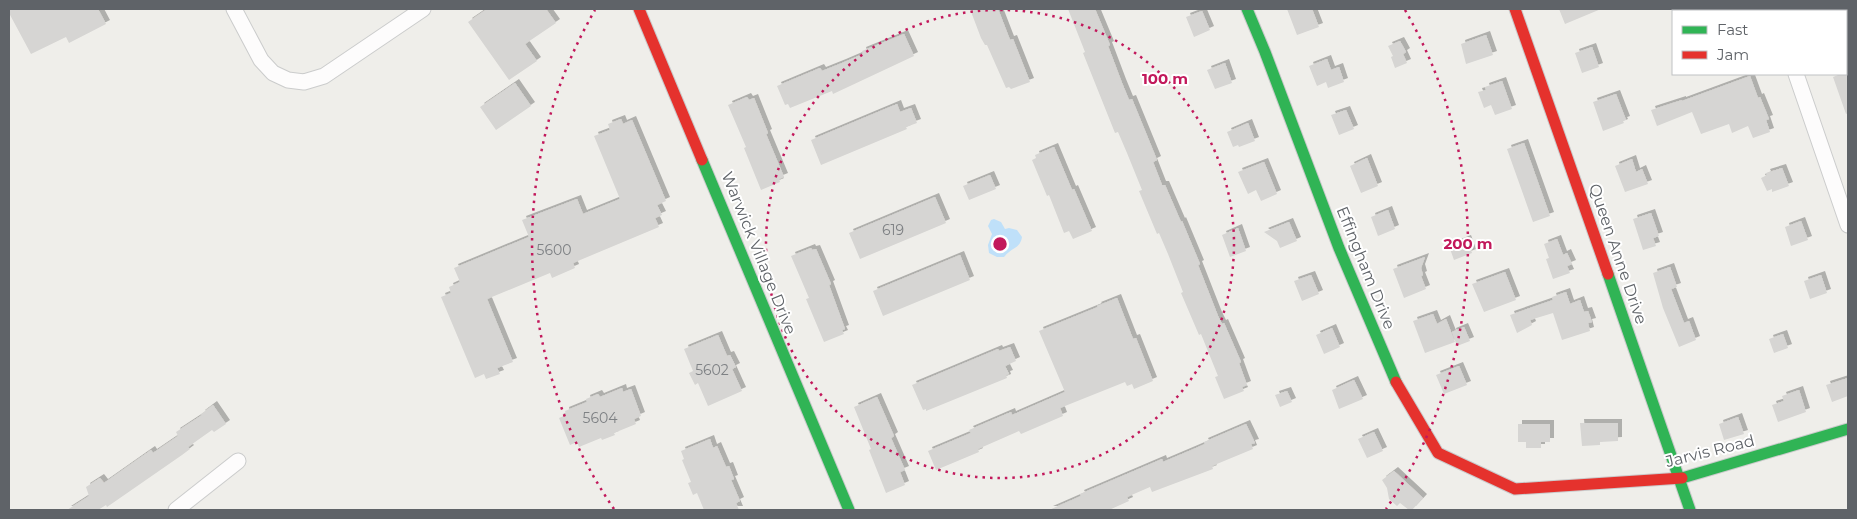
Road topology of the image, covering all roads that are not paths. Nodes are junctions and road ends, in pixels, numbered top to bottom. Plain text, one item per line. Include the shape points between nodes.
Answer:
1 (234, 9) edge
2 (423, 9) edge
3 (639, 9) edge
4 (1247, 9) edge
5 (1515, 9) edge
6 (1796, 75) edge
7 (1848, 226) edge
8 (1848, 429) edge
9 (238, 462) dead end
10 (1680, 479) junction
11 (1516, 489) joint
12 (176, 510) edge
13 (849, 510) edge
14 (1690, 510) edge

1 - 2 street via 262,60 273,73 288,80 304,82 324,76
3 - 13 street, Warwick Village Drive
4 - 11 street, Effingham Drive via 1339,248 1400,388 1438,453
5 - 10 street, Queen Anne Drive
6 - 7 street
8 - 10 street, Jarvis Road
9 - 12 street
10 - 11 street, Jarvis Road
10 - 14 street, Queen Anne Drive

